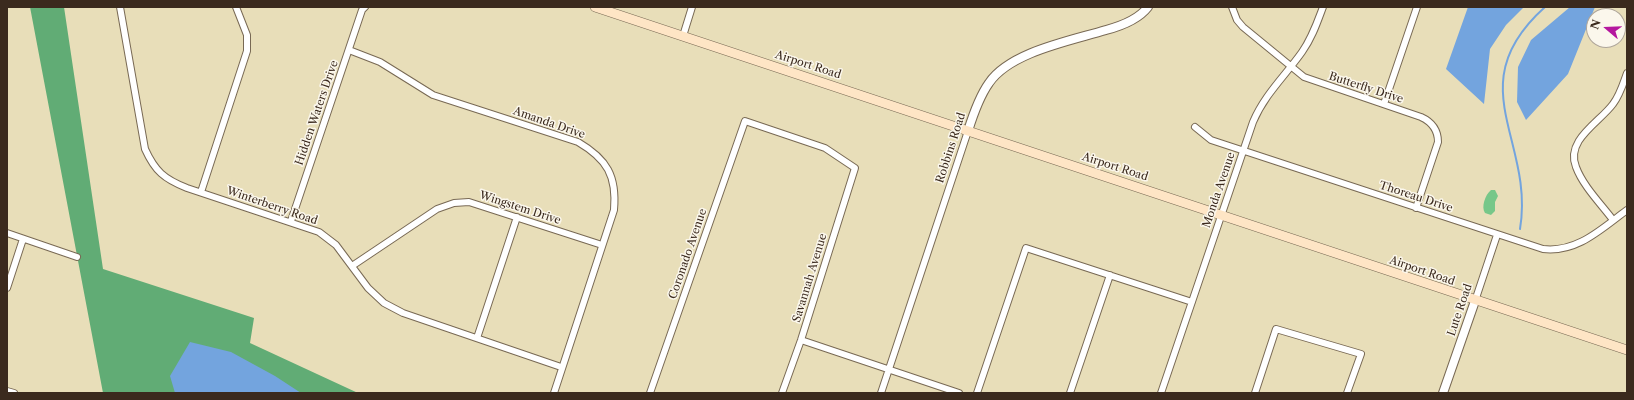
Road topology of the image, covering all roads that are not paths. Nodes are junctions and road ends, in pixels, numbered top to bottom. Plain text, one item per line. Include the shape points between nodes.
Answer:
1 (120, 7) edge
2 (236, 7) edge
3 (595, 7) edge
4 (692, 7) edge
5 (1148, 7) edge
6 (1232, 7) edge
7 (1323, 7) edge
8 (1417, 7) edge
9 (363, 8) edge
10 (683, 36) junction
11 (349, 50) junction
12 (1290, 67) junction
13 (1627, 74) edge
14 (1384, 104) junction
15 (745, 121) joint
16 (1194, 127) dead end
17 (968, 131) junction
18 (1243, 151) junction
19 (201, 192) junction
20 (1416, 208) junction
21 (1627, 210) edge
22 (1221, 215) junction
23 (517, 217) junction
24 (1613, 220) junction
25 (291, 222) junction
26 (7, 233) edge
27 (1497, 235) junction
28 (23, 239) junction
29 (602, 245) junction
30 (77, 257) dead end
31 (352, 266) junction
32 (1110, 275) junction
33 (7, 288) edge
34 (1474, 301) junction
35 (1192, 302) junction
36 (477, 338) junction
37 (801, 340) junction
38 (1627, 350) edge
39 (561, 367) junction
40 (889, 371) junction
41 (7, 391) edge
42 (14, 393) edge
43 (554, 393) edge
44 (650, 393) edge
45 (782, 393) edge
46 (881, 393) edge
47 (959, 393) edge
48 (977, 393) edge
49 (1070, 393) edge
50 (1161, 393) edge
51 (1255, 393) edge
52 (1347, 393) edge
53 (1443, 393) edge

1 - 19 street, Winterberry Road via 144,149 160,173 173,182
2 - 19 street via 247,35 247,51
3 - 10 main road, Airport Road
4 - 10 street
5 - 17 street, Robbins Road via 1125,24 1020,57 1003,68 989,83 975,109
6 - 12 street, Butterfly Drive via 1243,27
7 - 12 street, Monda Avenue via 1310,39
8 - 14 street
9 - 11 street, Hidden Waters Drive
10 - 17 main road, Airport Road
11 - 25 street, Hidden Waters Drive
11 - 29 street, Amanda Drive via 380,62 433,95 578,142 594,151 605,163 616,192 614,210
12 - 14 street, Butterfly Drive via 1316,82
12 - 18 street, Monda Avenue via 1260,106
13 - 24 street via 1616,100 1581,137 1574,152 1577,170
14 - 20 street, Butterfly Drive via 1425,119 1432,124 1437,133 1437,147
15 - 37 street, Savannah Avenue via 825,148 855,168
15 - 44 street, Coronado Avenue
16 - 18 street, Thoreau Drive via 1209,139
17 - 22 main road, Airport Road
17 - 40 street, Robbins Road
18 - 20 street, Thoreau Drive
18 - 22 street, Monda Avenue
19 - 25 street, Winterberry Road
20 - 27 street, Thoreau Drive
21 - 24 street, Thoreau Drive
22 - 34 main road, Airport Road
22 - 35 street, Monda Avenue
23 - 29 street, Wingstem Drive
23 - 31 street, Wingstem Drive via 469,202 454,203 437,209
23 - 36 street
24 - 27 street, Thoreau Drive via 1580,244 1559,250 1538,248
25 - 31 street, Winterberry Road via 319,232 336,245
26 - 28 street
27 - 34 street, Lute Road
28 - 30 street
28 - 33 street
29 - 39 street, Amanda Drive
31 - 36 street, Winterberry Road via 368,288 384,303 403,313
32 - 35 street
32 - 48 street via 1026,248
32 - 49 street
34 - 38 main road, Airport Road
34 - 53 street, Lute Road
35 - 50 street, Monda Avenue
36 - 39 street, Winterberry Road
37 - 40 street
37 - 45 street, Savannah Avenue
39 - 43 street, Amanda Drive
40 - 46 street, Robbins Road
40 - 47 street
41 - 42 street
51 - 52 street via 1276,329 1361,354

